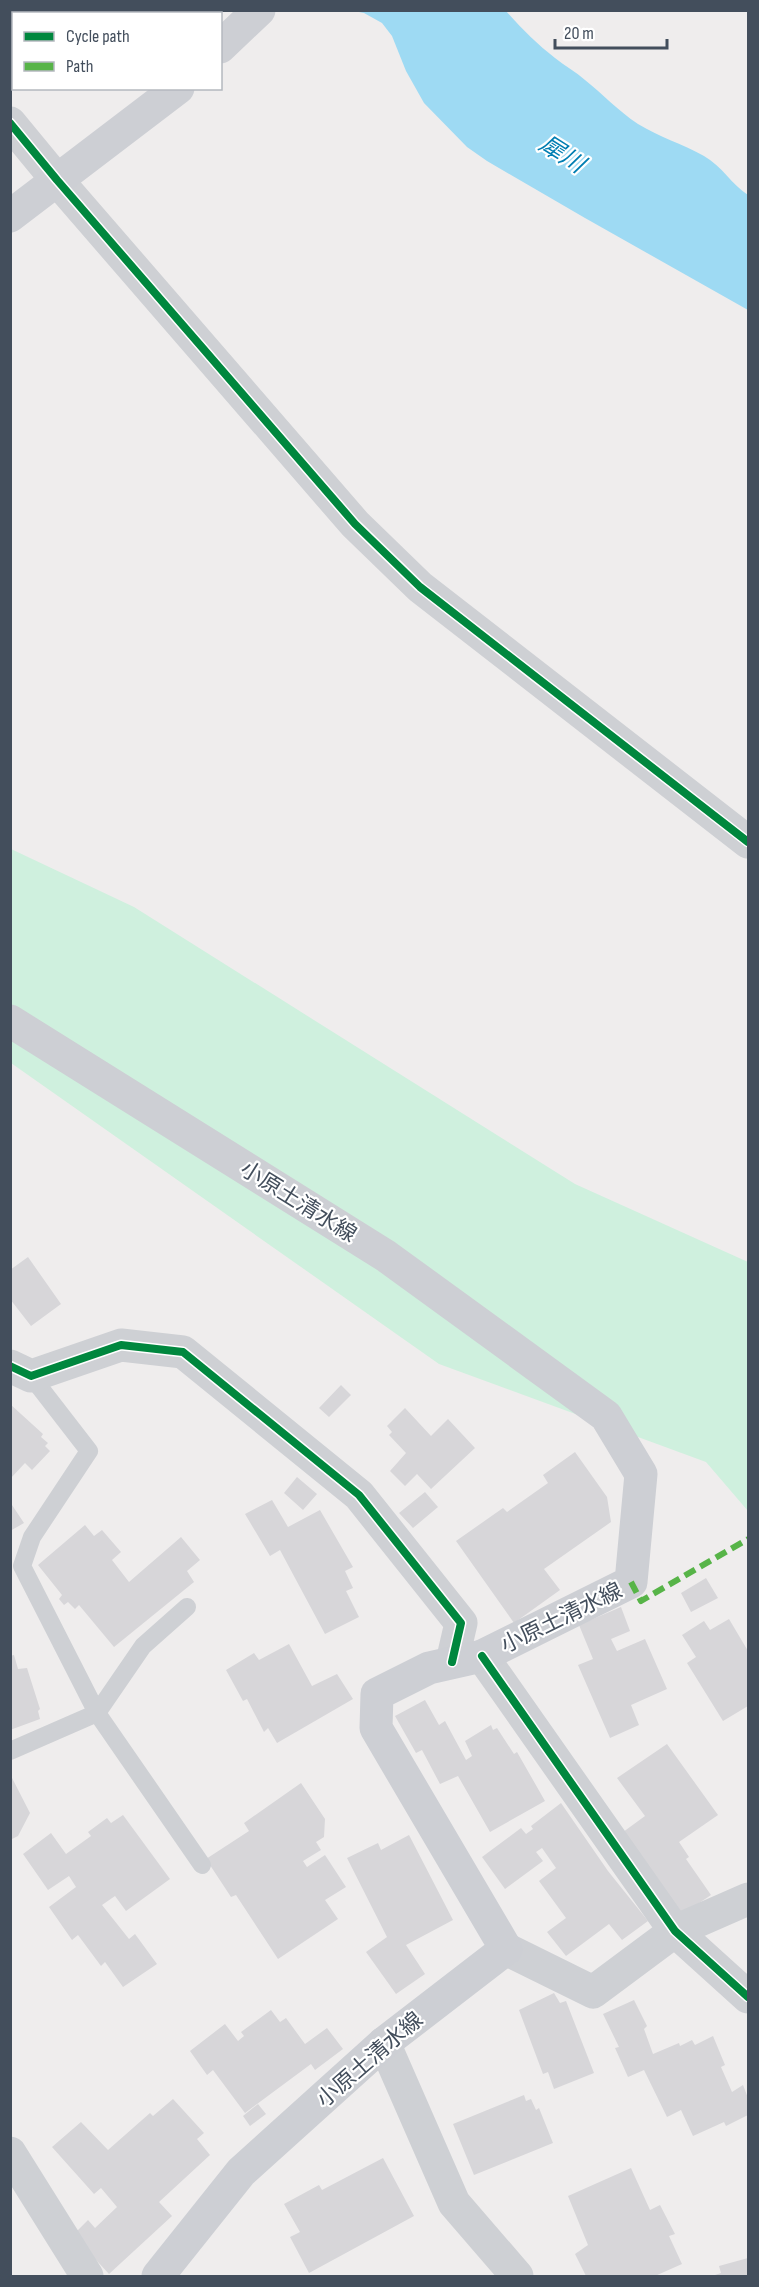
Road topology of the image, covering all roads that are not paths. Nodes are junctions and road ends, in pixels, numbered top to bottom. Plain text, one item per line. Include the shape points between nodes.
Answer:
1 (254, 15) edge
2 (222, 45) edge
3 (175, 90) edge
4 (10, 123) edge
5 (57, 180) junction
6 (10, 216) edge
7 (748, 842) edge
8 (10, 1021) edge
9 (21, 1371) edge
10 (187, 1607) dead end
11 (467, 1659) junction
12 (98, 1713) junction
13 (10, 1751) edge
14 (202, 1865) dead end
15 (748, 1899) edge
16 (675, 1931) junction
17 (506, 1949) junction
18 (748, 1997) edge
19 (384, 2043) junction
20 (10, 2153) edge
21 (87, 2277) edge
22 (158, 2277) edge
23 (517, 2277) edge

1 - 2 main road
3 - 5 main road
4 - 5 street
5 - 6 main road
5 - 7 street via 355,524 420,587
8 - 11 main road, 小原土清水線 via 386,1256 606,1416 641,1474 632,1582
9 - 11 street via 121,1345 183,1352 359,1495 461,1623
9 - 12 lane via 89,1451 32,1537 21,1566
10 - 12 lane via 143,1646
11 - 16 street
11 - 17 main road, 小原土清水線 via 429,1668 378,1694 376,1728
12 - 13 lane
12 - 14 lane
15 - 16 street
16 - 17 street via 593,1992
16 - 18 street
17 - 19 main road, 小原土清水線
19 - 22 main road, 小原土清水線 via 241,2172
19 - 23 street via 454,2203
20 - 21 street

